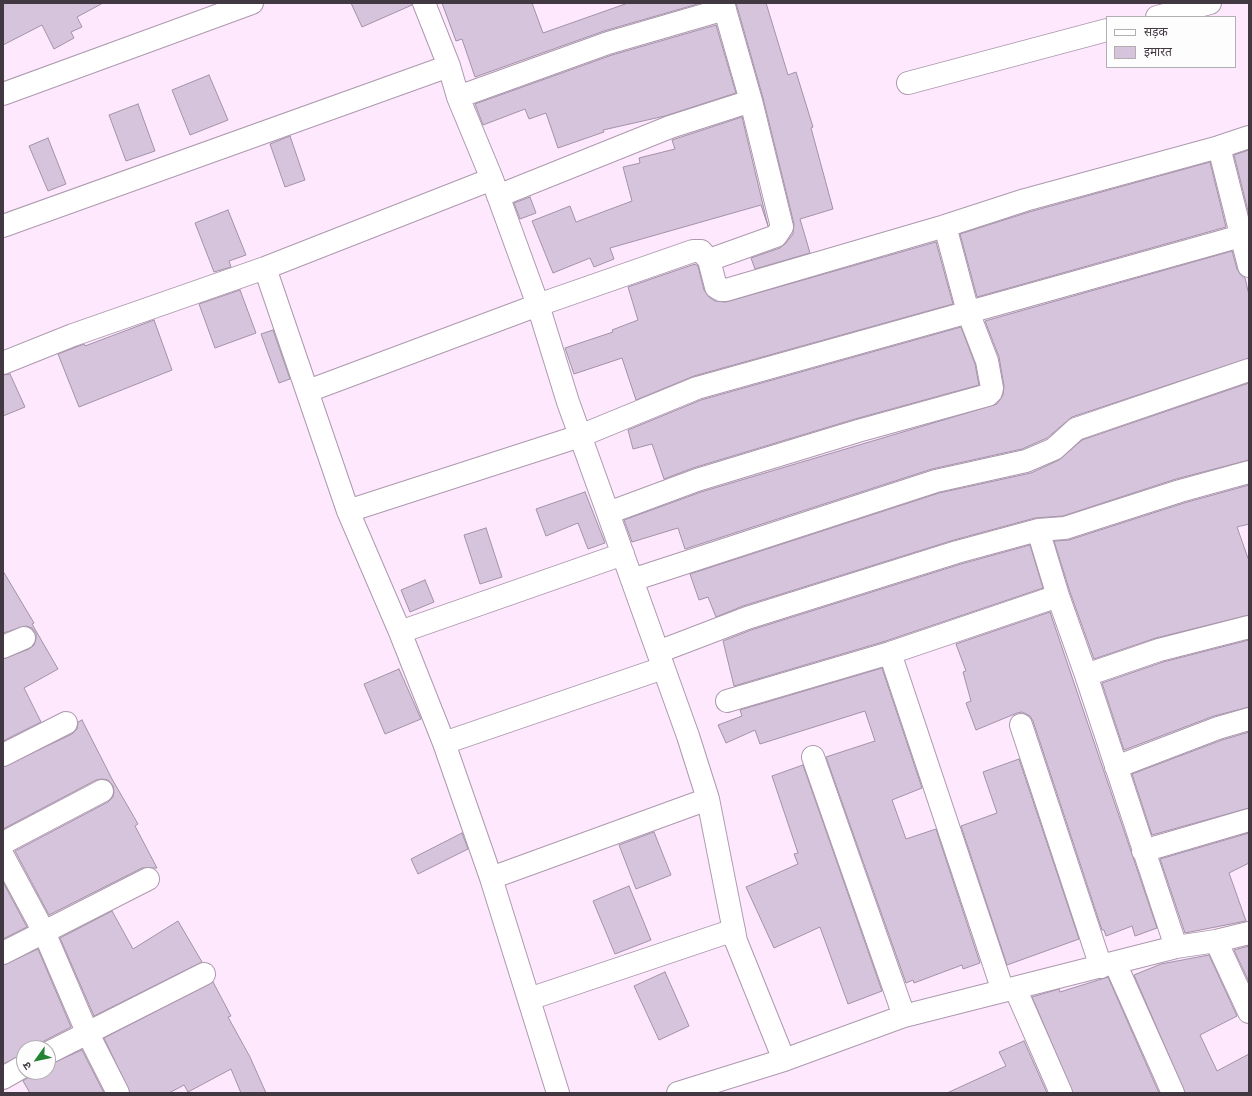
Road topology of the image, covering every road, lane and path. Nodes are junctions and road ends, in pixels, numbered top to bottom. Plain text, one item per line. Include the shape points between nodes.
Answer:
1 (252, 3) edge
2 (424, 3) edge
3 (1210, 3) edge
4 (724, 6) edge
5 (206, 11) edge
6 (1161, 16) edge
7 (1106, 30) edge
8 (449, 66) junction
9 (908, 83) dead end
10 (3, 94) edge
11 (458, 97) junction
12 (751, 101) junction
13 (1249, 137) edge
14 (1219, 147) junction
15 (495, 187) junction
16 (3, 226) edge
17 (945, 226) junction
18 (1241, 236) junction
19 (709, 260) junction
20 (1249, 266) edge
21 (265, 268) junction
22 (538, 305) junction
23 (968, 312) junction
24 (3, 363) edge
25 (1249, 370) edge
26 (308, 391) junction
27 (580, 436) junction
28 (1249, 472) edge
29 (348, 510) junction
30 (608, 513) junction
31 (1038, 530) junction
32 (622, 554) junction
33 (632, 580) junction
34 (1058, 596) junction
35 (1249, 627) edge
36 (400, 632) junction
37 (24, 638) dead end
38 (3, 647) edge
39 (890, 653) junction
40 (661, 660) junction
41 (1086, 675) junction
42 (727, 701) dead end
43 (1249, 719) edge
44 (66, 723) dead end
45 (1021, 725) dead end
46 (444, 743) junction
47 (3, 755) edge
48 (813, 757) dead end
49 (1116, 767) junction
50 (102, 791) dead end
51 (708, 799) junction
52 (1249, 820) edge
53 (3, 843) edge
54 (1143, 851) junction
55 (3, 856) edge
56 (491, 878) junction
57 (148, 879) dead end
58 (734, 930) junction
59 (44, 932) junction
60 (1249, 933) edge
61 (1216, 941) junction
62 (1176, 947) junction
63 (3, 953) edge
64 (1108, 965) junction
65 (204, 974) dead end
66 (1009, 989) junction
67 (529, 999) junction
68 (1249, 1012) edge
69 (904, 1016) junction
70 (87, 1032) junction
71 (56, 1049) edge
72 (784, 1060) junction
73 (16, 1071) edge
74 (3, 1078) edge
75 (118, 1093) edge
76 (558, 1093) edge
77 (678, 1093) edge
78 (1061, 1093) edge
79 (1173, 1093) edge

1 - 5 street
2 - 8 street
3 - 6 street
4 - 11 street via 608,43
4 - 12 street
5 - 10 street
7 - 9 street
8 - 11 street
8 - 16 street
11 - 15 street
12 - 15 street
12 - 19 street via 782,227 776,236
13 - 14 street
14 - 17 street via 1025,200
14 - 18 street
15 - 21 street
15 - 22 street
17 - 19 street via 726,290 716,287
17 - 23 street
18 - 20 street
18 - 23 street
19 - 22 street via 701,251 693,250
21 - 24 street via 73,335
21 - 26 street
22 - 26 street
22 - 27 street
23 - 27 street via 698,388
23 - 30 street via 987,361 992,388 988,395 697,480
25 - 33 street via 1076,429 1054,449 1026,461 936,481
26 - 29 street
27 - 29 street
27 - 30 street
28 - 31 street via 1065,528
29 - 36 street
30 - 32 street
31 - 34 street
31 - 40 street via 957,552 747,618
32 - 33 street
32 - 36 street
33 - 40 street
34 - 39 street
34 - 41 street
35 - 41 street via 1158,650
36 - 46 street
37 - 38 street
39 - 42 street
39 - 66 street
40 - 46 street
40 - 51 street
41 - 49 street
43 - 49 street via 1218,728
44 - 47 street
45 - 64 street
46 - 56 street
48 - 69 street
49 - 54 street
50 - 53 street
51 - 56 street
51 - 58 street
52 - 54 street
54 - 62 street
55 - 59 street
56 - 67 street
57 - 59 street
58 - 67 street
58 - 72 street via 736,941
59 - 63 street
59 - 70 street
60 - 61 street
61 - 62 street
61 - 68 street
62 - 64 street
64 - 66 street
64 - 79 street
65 - 70 street
66 - 69 street
66 - 78 street
67 - 76 street
69 - 72 street
70 - 71 street
70 - 75 street
72 - 77 street
73 - 74 street

